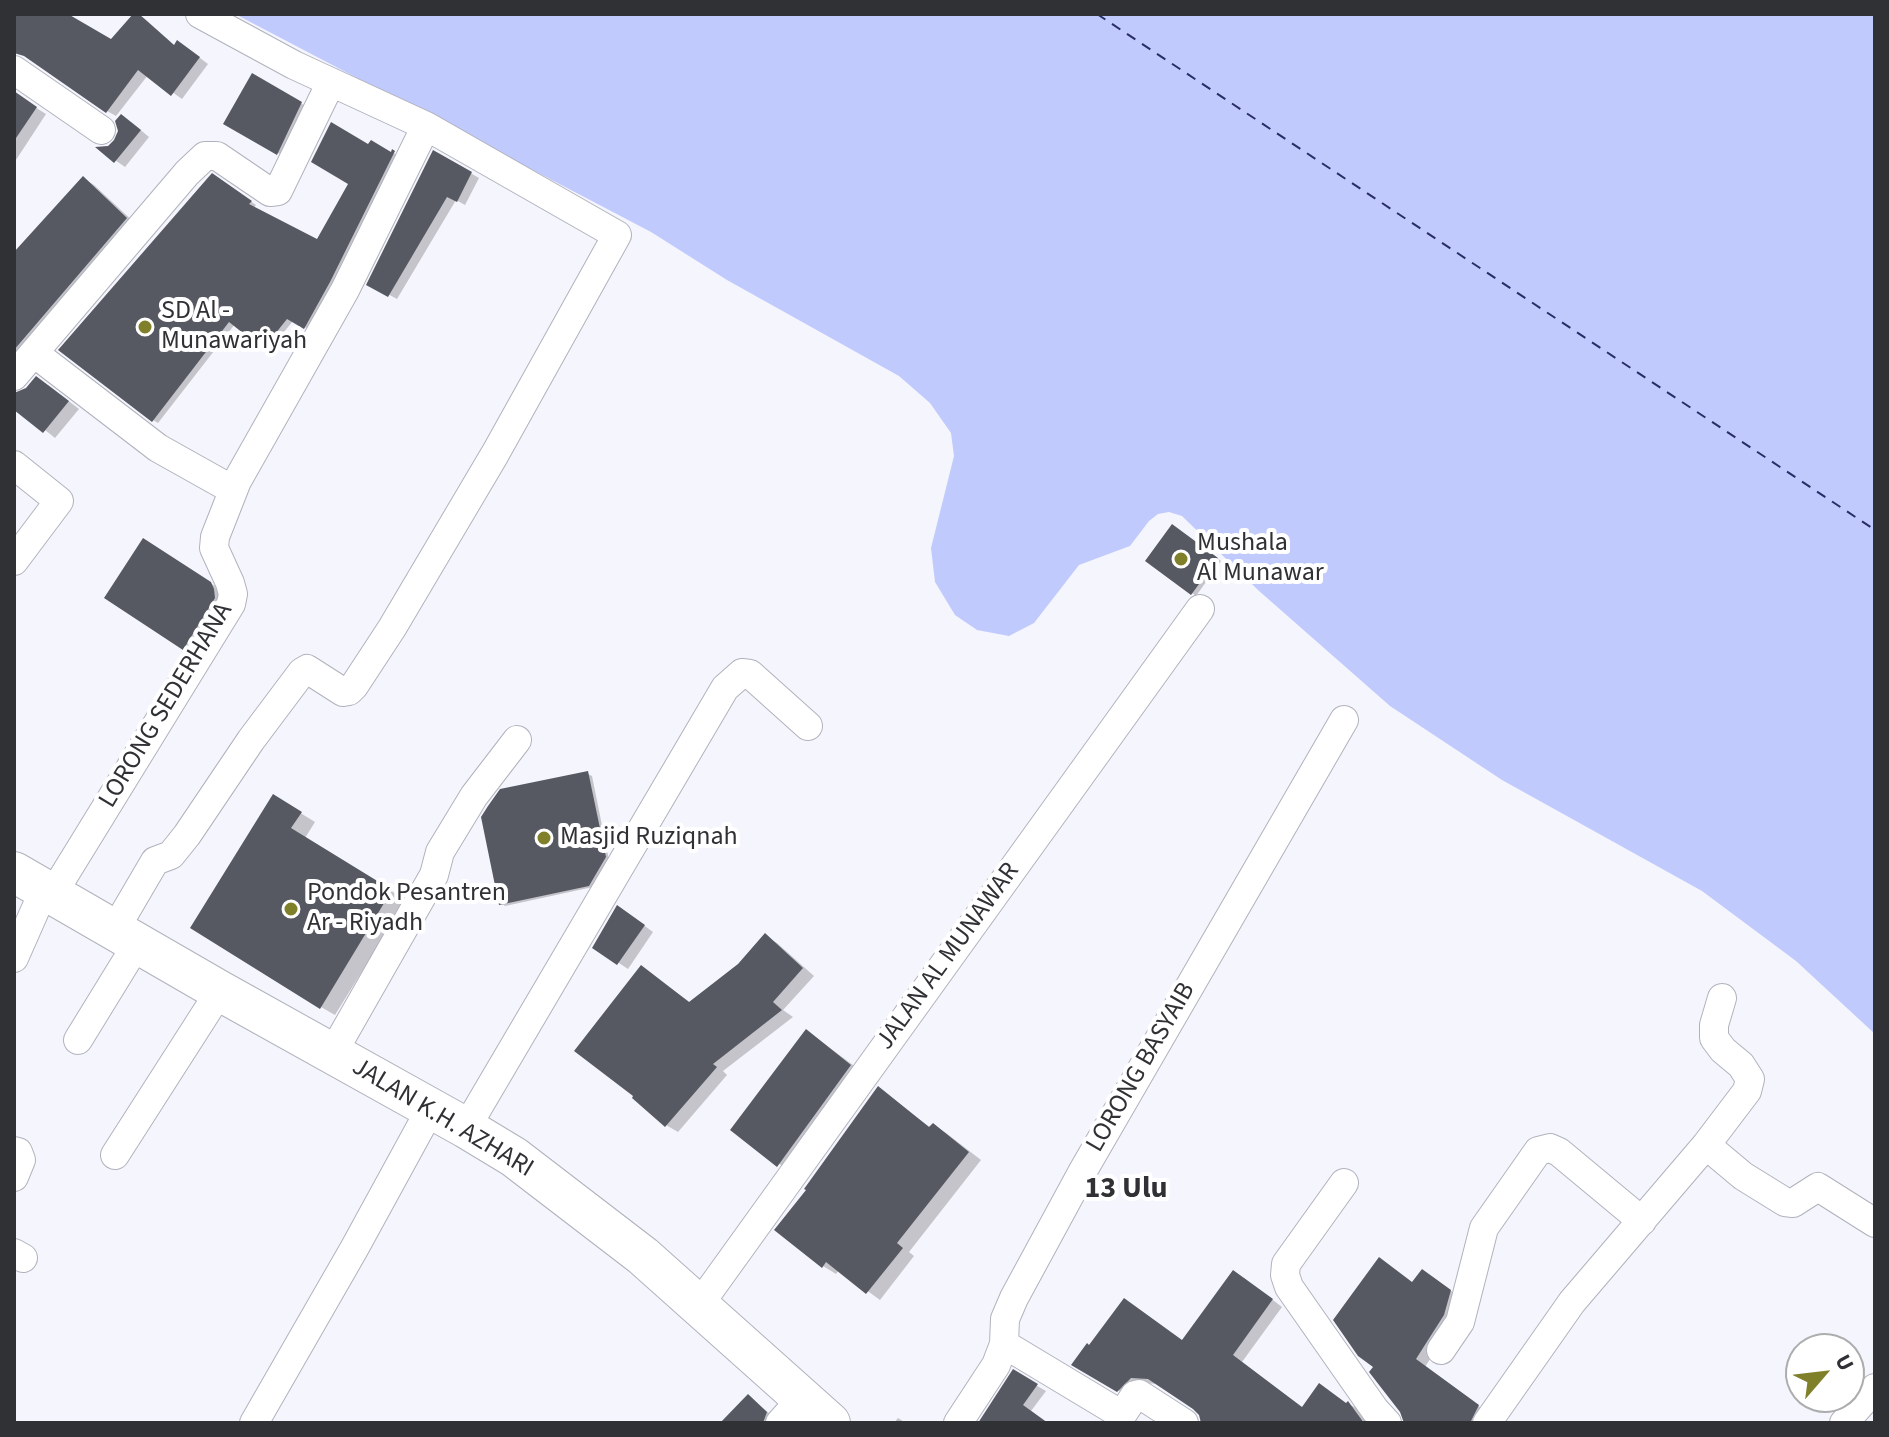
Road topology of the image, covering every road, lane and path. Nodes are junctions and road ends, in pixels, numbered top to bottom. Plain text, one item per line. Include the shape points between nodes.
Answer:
1 (200, 14) edge
2 (14, 70) edge
3 (331, 82) junction
4 (426, 126) junction
5 (101, 130) dead end
6 (34, 353) junction
7 (14, 376) edge
8 (14, 465) edge
9 (233, 490) junction
10 (14, 561) edge
11 (1200, 609) dead end
12 (1344, 720) dead end
13 (808, 726) dead end
14 (517, 740) dead end
15 (37, 886) edge
16 (126, 937) junction
17 (14, 958) edge
18 (220, 991) junction
19 (1722, 998) dead end
20 (78, 1040) dead end
21 (332, 1054) junction
22 (430, 1110) junction
23 (466, 1128) junction
24 (1706, 1145) junction
25 (14, 1151) edge
26 (115, 1155) dead end
27 (14, 1177) edge
28 (1344, 1183) dead end
29 (1642, 1221) junction
30 (1875, 1223) edge
31 (699, 1305) junction
32 (1004, 1344) junction
33 (1441, 1350) dead end
34 (1875, 1388) edge
35 (804, 1415) edge
36 (254, 1423) edge
37 (958, 1423) edge
38 (1184, 1423) edge
39 (1387, 1423) edge
40 (1487, 1423) edge
41 (1844, 1423) edge

1 - 3 street
2 - 5 street
3 - 4 street
3 - 6 street via 278,191 270,192 217,156 205,156
4 - 9 street, LORONG SEDERHANA via 345,290
4 - 16 street via 617,235 495,454 354,686 343,692 307,669 302,672 187,835 171,855 155,861
6 - 7 street
6 - 9 street via 158,448
8 - 10 street via 59,501
9 - 15 street, LORONG SEDERHANA via 214,548 230,583 231,604
11 - 31 street, JALAN AL MUNAWAR
12 - 32 street, LORONG BASYAIB via 1084,1169 1014,1298 1005,1319
13 - 23 street via 750,674 742,673 725,688
14 - 21 street via 440,852 434,875
15 - 16 street, JALAN K.H. AZHARI
15 - 17 street, LORONG SEDERHANA
16 - 18 street, JALAN K.H. AZHARI
16 - 20 street
18 - 21 street, JALAN K.H. AZHARI
18 - 26 street
19 - 24 street via 1714,1038 1750,1079 1747,1091
21 - 22 street, JALAN K.H. AZHARI
22 - 23 street, JALAN K.H. AZHARI
22 - 36 street
23 - 31 street, JALAN K.H. AZHARI via 601,1222
24 - 29 street
24 - 30 street via 1785,1202 1793,1203 1818,1187
25 - 27 street via 21,1160
28 - 39 street via 1286,1264 1285,1275
29 - 33 street via 1559,1152 1543,1147 1484,1228 1460,1322
29 - 40 street via 1572,1302
31 - 35 street, JALAN K.H. AZHARI
32 - 37 street, LORONG BASYAIB
32 - 38 street via 1122,1415 1139,1394
34 - 41 street

